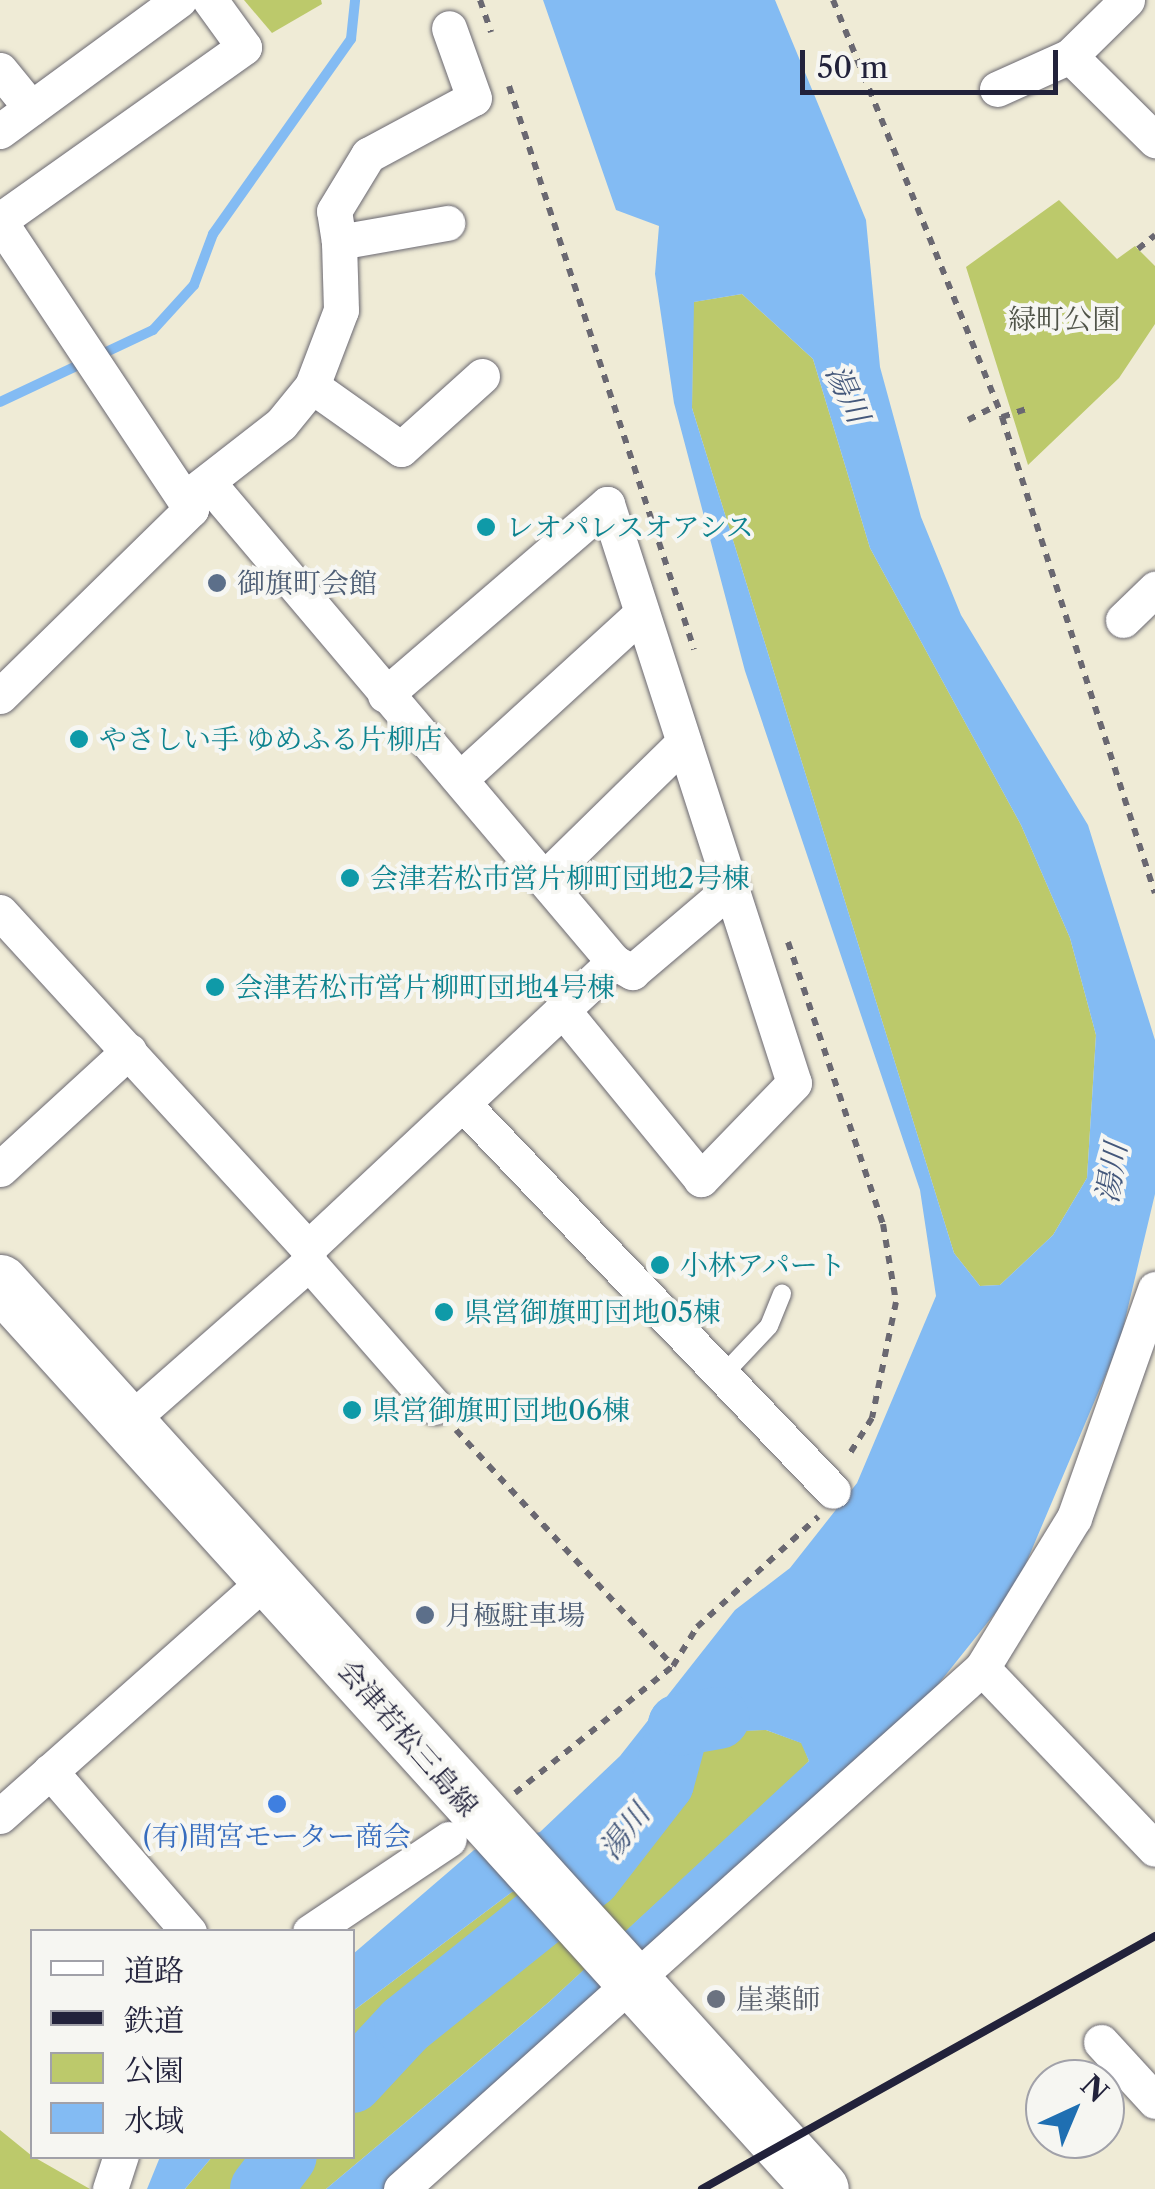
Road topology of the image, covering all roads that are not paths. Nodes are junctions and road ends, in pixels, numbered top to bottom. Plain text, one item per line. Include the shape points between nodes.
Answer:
1 (178, 0) edge
2 (210, 0) edge
3 (1127, 0) edge
4 (449, 28) dead end
5 (1070, 56) junction
6 (0, 70) edge
7 (997, 89) dead end
8 (31, 108) junction
9 (0, 131) edge
10 (1155, 140) edge
11 (0, 221) edge
12 (447, 222) dead end
13 (339, 242) junction
14 (482, 376) dead end
15 (312, 386) junction
16 (201, 498) junction
17 (1155, 590) edge
18 (642, 613) junction
19 (1123, 620) dead end
20 (385, 695) junction
21 (0, 696) edge
22 (684, 742) junction
23 (460, 779) junction
24 (545, 878) junction
25 (730, 889) junction
26 (0, 912) edge
27 (614, 962) junction
28 (562, 1009) junction
29 (129, 1050) junction
30 (463, 1104) junction
31 (0, 1168) edge
32 (308, 1256) junction
33 (0, 1282) edge
34 (1155, 1288) edge
35 (782, 1294) dead end
36 (1148, 1336) edge
37 (720, 1378) junction
38 (435, 1407) road end
39 (130, 1421) junction
40 (834, 1492) road end
41 (270, 1577) junction
42 (982, 1668) junction
43 (50, 1770) junction
44 (0, 1816) edge
45 (472, 1830) junction
46 (1155, 1849) edge
47 (187, 1929) edge
48 (315, 1929) edge
49 (631, 1984) junction
50 (1101, 2042) dead end
51 (1155, 2101) edge
52 (120, 2159) edge
53 (110, 2189) edge
54 (401, 2189) edge
55 (820, 2189) edge

1 - 8 street
2 - 11 street via 244,47
3 - 5 street
4 - 13 street via 474,98 368,154 334,211
5 - 7 street
5 - 10 street
6 - 8 street
8 - 9 street
11 - 16 street via 93,361
12 - 13 street
13 - 15 street via 341,310
14 - 15 street via 401,449
15 - 16 street
16 - 20 street
16 - 21 street
17 - 19 street
18 - 20 street via 606,504
18 - 22 street
18 - 23 street
20 - 23 street
22 - 24 street
22 - 25 street
23 - 24 street
24 - 27 street
25 - 27 street via 632,972
25 - 28 street via 794,1083 701,1179
26 - 29 street
27 - 28 street
28 - 30 street
29 - 31 street
29 - 32 street
30 - 32 street
30 - 37 street
32 - 38 street
32 - 39 street
33 - 39 main road, 会津若松三島線
34 - 36 street
35 - 37 lane via 769,1326
36 - 42 street via 1074,1518
37 - 40 street
39 - 41 main road, 会津若松三島線
41 - 43 street
41 - 45 main road, 会津若松三島線
42 - 46 street
42 - 49 street
43 - 44 street
43 - 47 street
45 - 48 street
45 - 49 main road, 会津若松三島線
49 - 54 street
49 - 55 main road, 会津若松三島線
50 - 51 street
52 - 53 street

